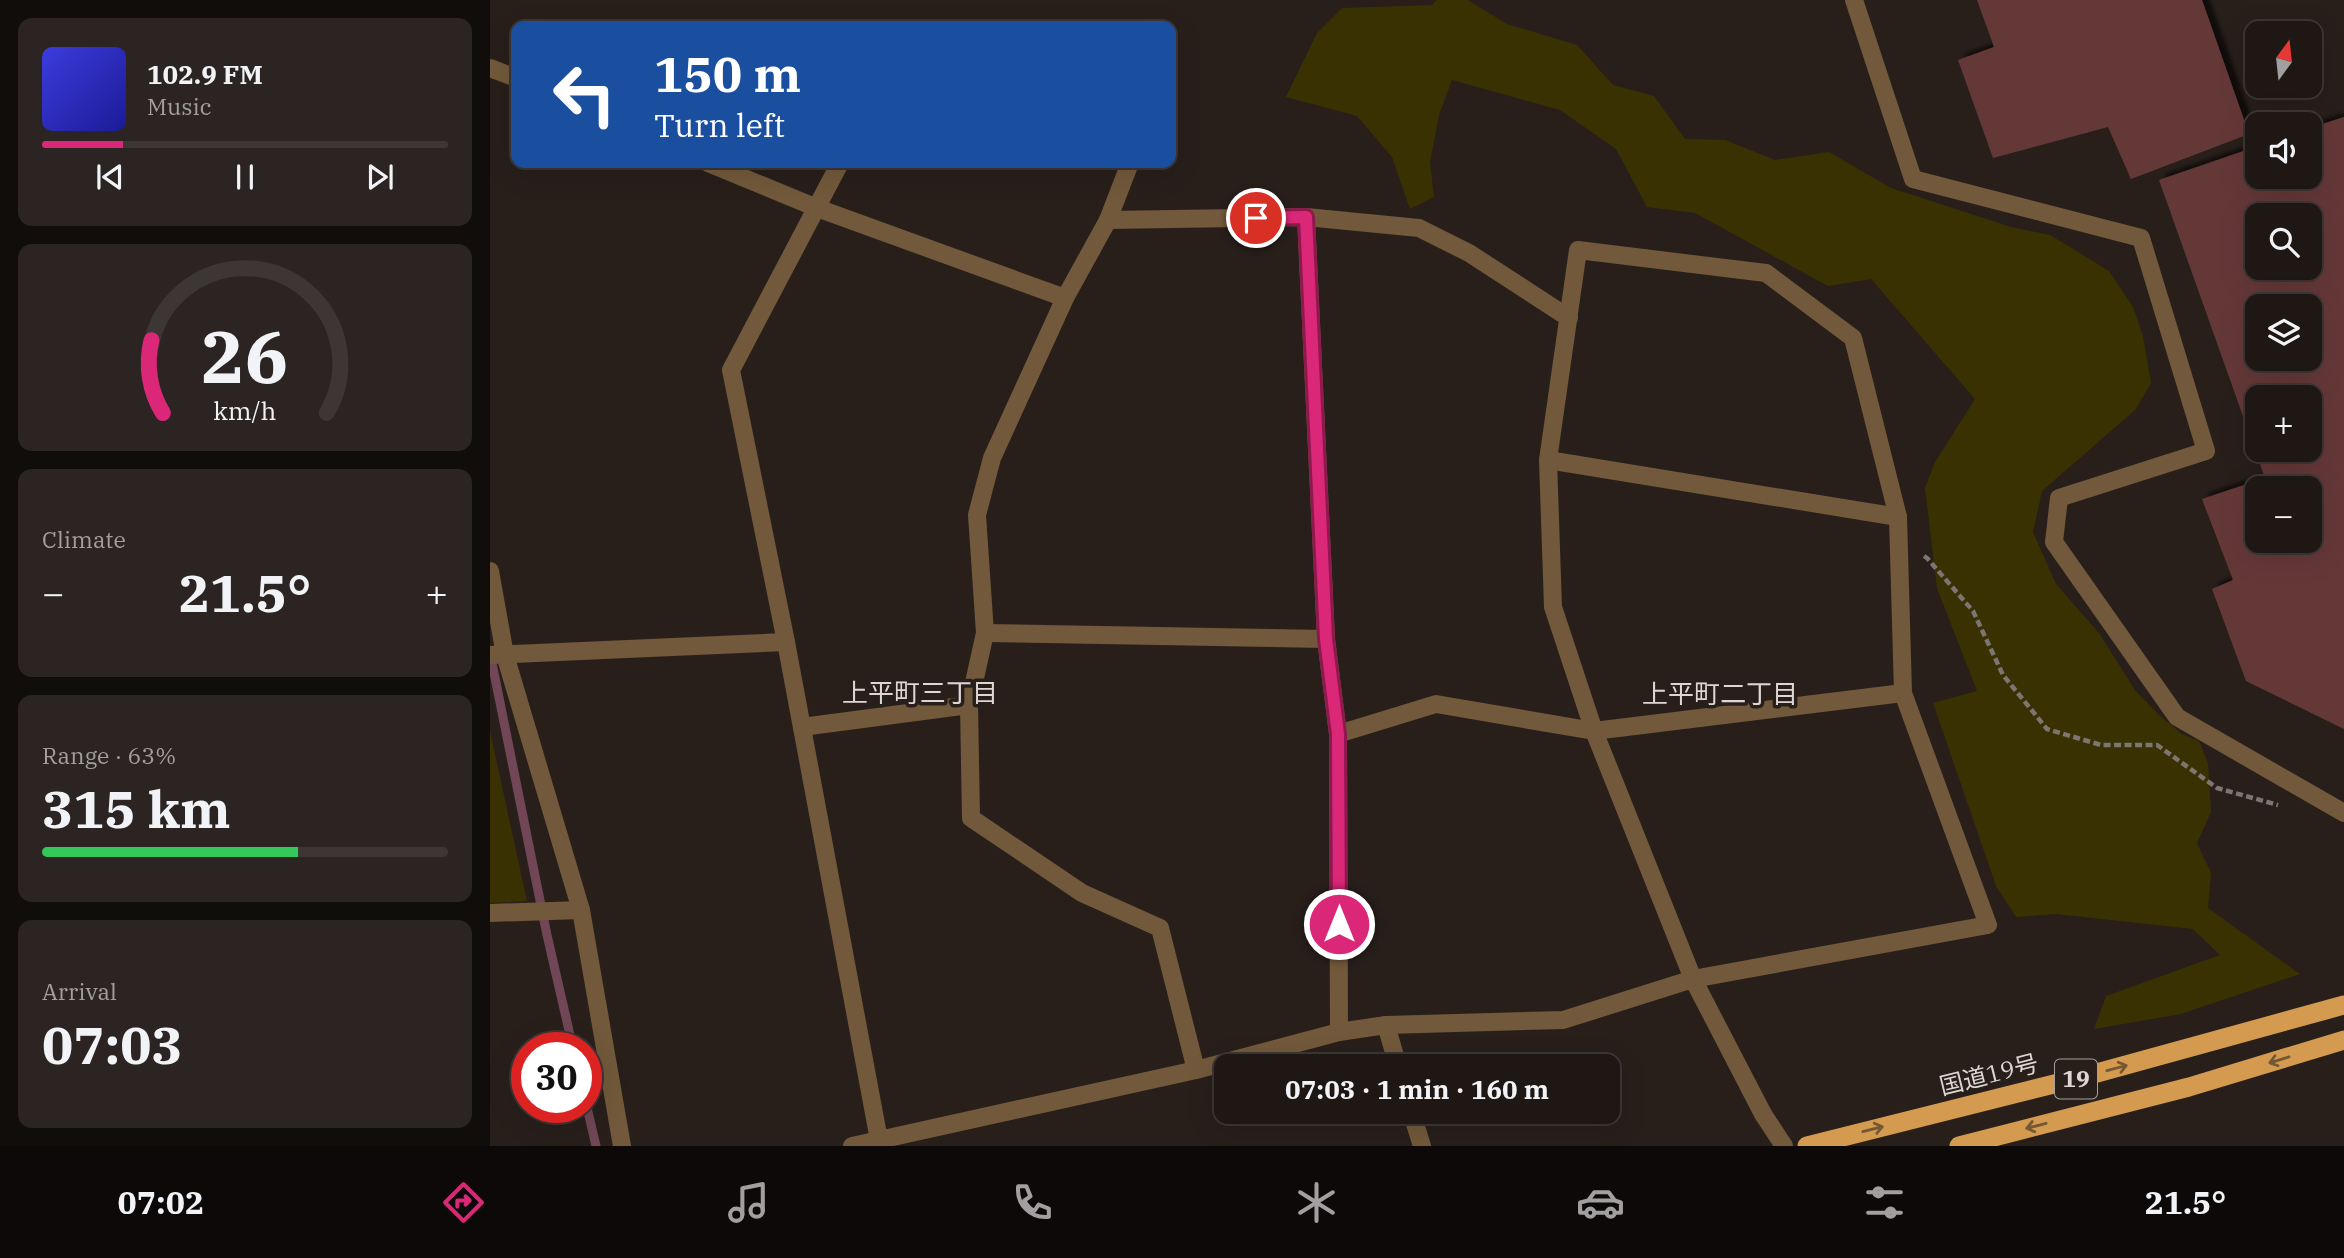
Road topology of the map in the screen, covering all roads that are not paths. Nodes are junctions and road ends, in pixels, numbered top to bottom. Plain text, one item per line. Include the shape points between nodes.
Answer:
1 (1854, 0) edge
2 (490, 68) edge
3 (511, 76) edge
4 (720, 168) edge
5 (837, 168) edge
6 (1128, 168) edge
7 (817, 208) junction
8 (1306, 217) junction
9 (1108, 220) junction
10 (1065, 298) junction
11 (1569, 317) junction
12 (1548, 460) junction
13 (1898, 517) junction
14 (490, 571) edge
15 (985, 633) junction
16 (1326, 639) junction
17 (786, 642) junction
18 (497, 655) edge
19 (1903, 693) junction
20 (968, 705) junction
21 (802, 727) junction
22 (1594, 731) junction
23 (1338, 734) junction
24 (2344, 813) edge
25 (581, 910) junction
26 (490, 913) edge
27 (1693, 979) junction
28 (2344, 1005) edge
29 (1386, 1026) junction
30 (1339, 1032) junction
31 (2344, 1040) edge
32 (1394, 1054) edge
33 (1196, 1070) junction
34 (1416, 1124) edge
35 (879, 1140) junction
36 (622, 1146) edge
37 (852, 1146) edge
38 (1422, 1146) edge
39 (1784, 1146) edge
40 (1807, 1146) edge
41 (1959, 1146) edge

1 - 24 street via 1913,179 2141,239 2206,451 2059,498 2054,542 2177,717
2 - 3 street
4 - 7 street
5 - 7 street
6 - 9 street
7 - 10 street
7 - 17 street via 731,370
8 - 9 street
8 - 11 street via 1419,228 1469,253
8 - 16 street
9 - 10 street
10 - 15 street via 992,458 977,515
11 - 12 street
11 - 13 street via 1578,250 1766,272 1853,338
12 - 13 street
12 - 22 street via 1553,607
13 - 19 street
14 - 18 street
15 - 16 street
15 - 20 street
16 - 23 street
17 - 18 street
17 - 21 street
18 - 25 street
19 - 22 street
19 - 27 street via 1987,925
20 - 21 street
20 - 33 street via 971,818 1082,893 1160,928
21 - 35 street
22 - 23 street via 1436,704
22 - 27 street
23 - 30 street
25 - 26 street
25 - 36 street
27 - 29 street via 1563,1020
27 - 39 street
40 -> 28 highway, 国道19号 / 19
29 - 30 street
29 - 32 street
30 - 33 street
31 -> 41 highway, 19 via 2189,1087
33 - 35 street
34 - 38 street
35 - 37 street

